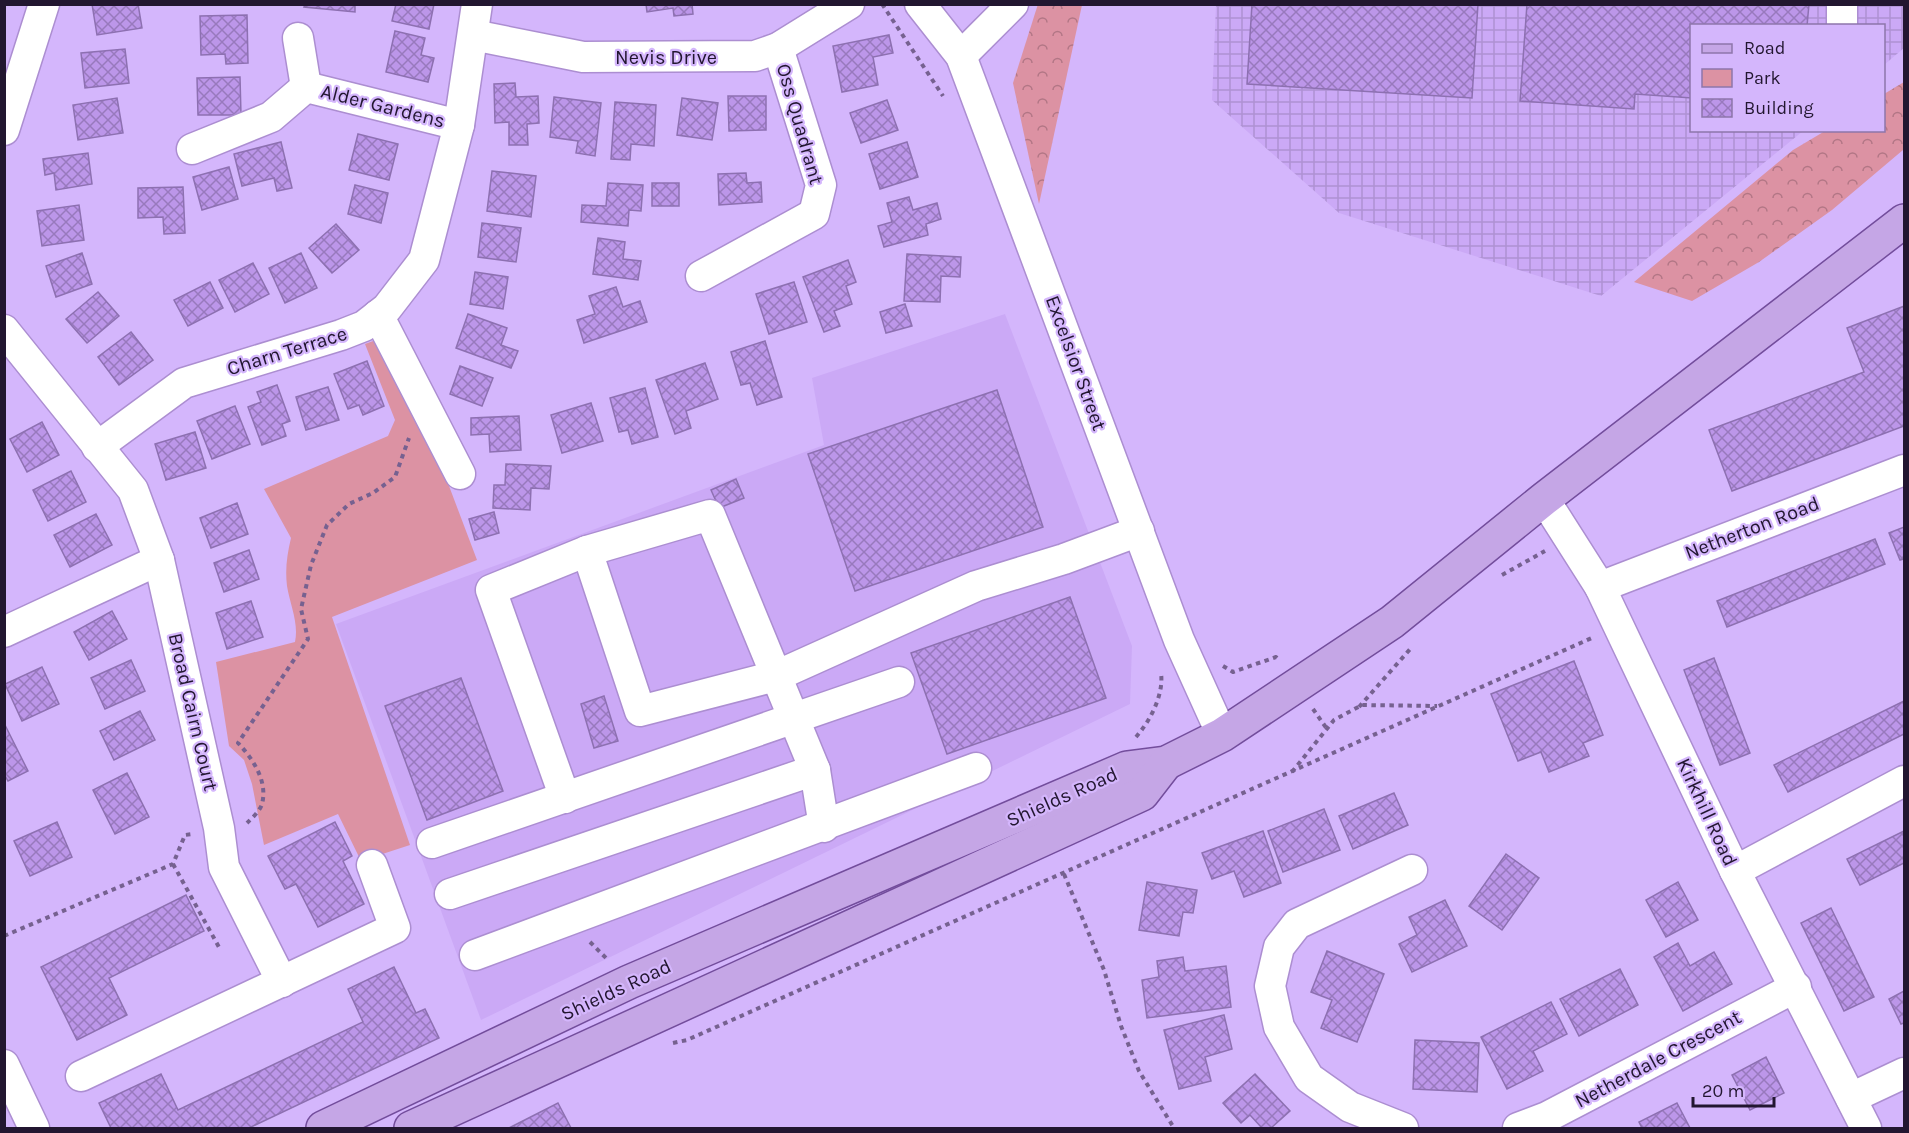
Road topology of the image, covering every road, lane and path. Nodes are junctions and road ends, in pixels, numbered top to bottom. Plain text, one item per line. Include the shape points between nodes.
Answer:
1 (44, 4) edge
2 (477, 4) edge
3 (849, 4) edge
4 (920, 4) edge
5 (1013, 4) edge
6 (1842, 4) edge
7 (1842, 24) edge
8 (472, 35) junction
9 (298, 38) dead end
10 (778, 48) junction
11 (17, 53) edge
12 (961, 56) junction
13 (306, 87) junction
14 (459, 125) junction
15 (4, 130) edge
16 (192, 148) dead end
17 (1905, 221) edge
18 (701, 276) dead end
19 (378, 315) junction
20 (4, 330) edge
21 (409, 435) dead end
22 (97, 447) junction
23 (1905, 470) edge
24 (460, 474) dead end
25 (1544, 499) junction
26 (1139, 531) junction
27 (1569, 538) junction
28 (587, 551) junction
29 (159, 560) junction
30 (1493, 579) dead end
31 (1600, 587) junction
32 (1618, 623) junction
33 (4, 632) edge
34 (1417, 641) dead end
35 (776, 675) junction
36 (899, 682) dead end
37 (1439, 706) junction
38 (1359, 707) junction
39 (794, 718) junction
40 (1222, 735) junction
41 (1166, 763) junction
42 (976, 768) dead end
43 (815, 770) junction
44 (1292, 772) junction
45 (1905, 781) edge
46 (565, 798) junction
47 (824, 827) junction
48 (219, 828) junction
49 (432, 843) dead end
50 (173, 864) junction
51 (372, 865) dead end
52 (1412, 870) dead end
53 (1735, 871) junction
54 (1064, 874) junction
55 (450, 894) dead end
56 (587, 914) junction
57 (4, 936) edge
58 (220, 949) dead end
59 (475, 955) dead end
60 (282, 982) junction
61 (629, 982) junction
62 (1796, 987) junction
63 (664, 1045) dead end
64 (1905, 1073) edge
65 (81, 1076) dead end
66 (7, 1078) edge
67 (1851, 1098) junction
68 (34, 1128) edge
69 (323, 1128) edge
70 (411, 1128) edge
71 (1174, 1128) edge
72 (1403, 1128) edge
73 (1518, 1128) edge
74 (1866, 1128) edge

1 - 11 street
2 - 8 street, Charn Terrace
3 - 10 street, Nevis Drive
4 - 12 street, Excelsior Street
5 - 12 street
6 - 7 street
8 - 10 street, Nevis Drive via 583,57 755,56
8 - 14 street, Charn Terrace
9 - 13 street, Alder Gardens
10 - 18 street, Oss Quadrant via 821,185 814,214
11 - 15 street
12 - 26 street, Excelsior Street
13 - 14 street, Alder Gardens
13 - 16 street, Alder Gardens via 270,117
14 - 19 street, Charn Terrace via 424,260
17 - 25 main road
19 - 22 street, Charn Terrace via 364,326 341,335 184,383
19 - 24 street
20 - 22 street, Broad Cairn Court
21 - 48 path via 394,477 349,504 327,525 311,565 301,609 308,639 238,743 257,767 263,786 262,806 246,824
22 - 29 street, Broad Cairn Court via 133,490
23 - 31 street, Netherton Road
25 - 27 street, Kirkhill Road
25 - 40 main road via 1392,622
26 - 35 street via 1065,560 976,586
26 - 40 street, Excelsior Street via 1179,640
27 - 30 path
27 - 31 street, Kirkhill Road
28 - 35 street via 711,515
28 - 35 street via 640,711
28 - 46 street via 491,590
29 - 33 street
29 - 48 street, Broad Cairn Court
31 - 32 street, Kirkhill Road
32 - 37 path
32 - 53 street, Kirkhill Road
34 - 38 path
35 - 39 street
36 - 39 street
37 - 38 path
37 - 44 path
38 - 44 path via 1334,720
39 - 43 street
39 - 46 street
40 - 41 main road
41 - 61 main road, Shields Road via 1127,768
41 - 70 main road, Shields Road via 1142,794
42 - 47 street
43 - 47 street
43 - 55 street
44 - 54 path
45 - 53 street
46 - 49 street
47 - 56 street
48 - 50 path via 185,836
48 - 60 street, Broad Cairn Court via 224,867
50 - 57 path
50 - 58 path
51 - 60 street via 395,928
52 - 72 street via 1297,924 1279,947 1270,986 1279,1027 1309,1078 1350,1107
53 - 62 street, Kirkhill Road
54 - 63 path via 687,1040
54 - 71 path via 1104,970 1120,1026 1139,1071
56 - 59 street
56 - 61 path via 584,937
60 - 65 street
61 - 69 main road, Shields Road
62 - 67 street, Kirkhill Road
62 - 73 street, Netherdale Crescent via 1547,1117
64 - 67 street
66 - 68 street
67 - 74 street, Kirkhill Road

